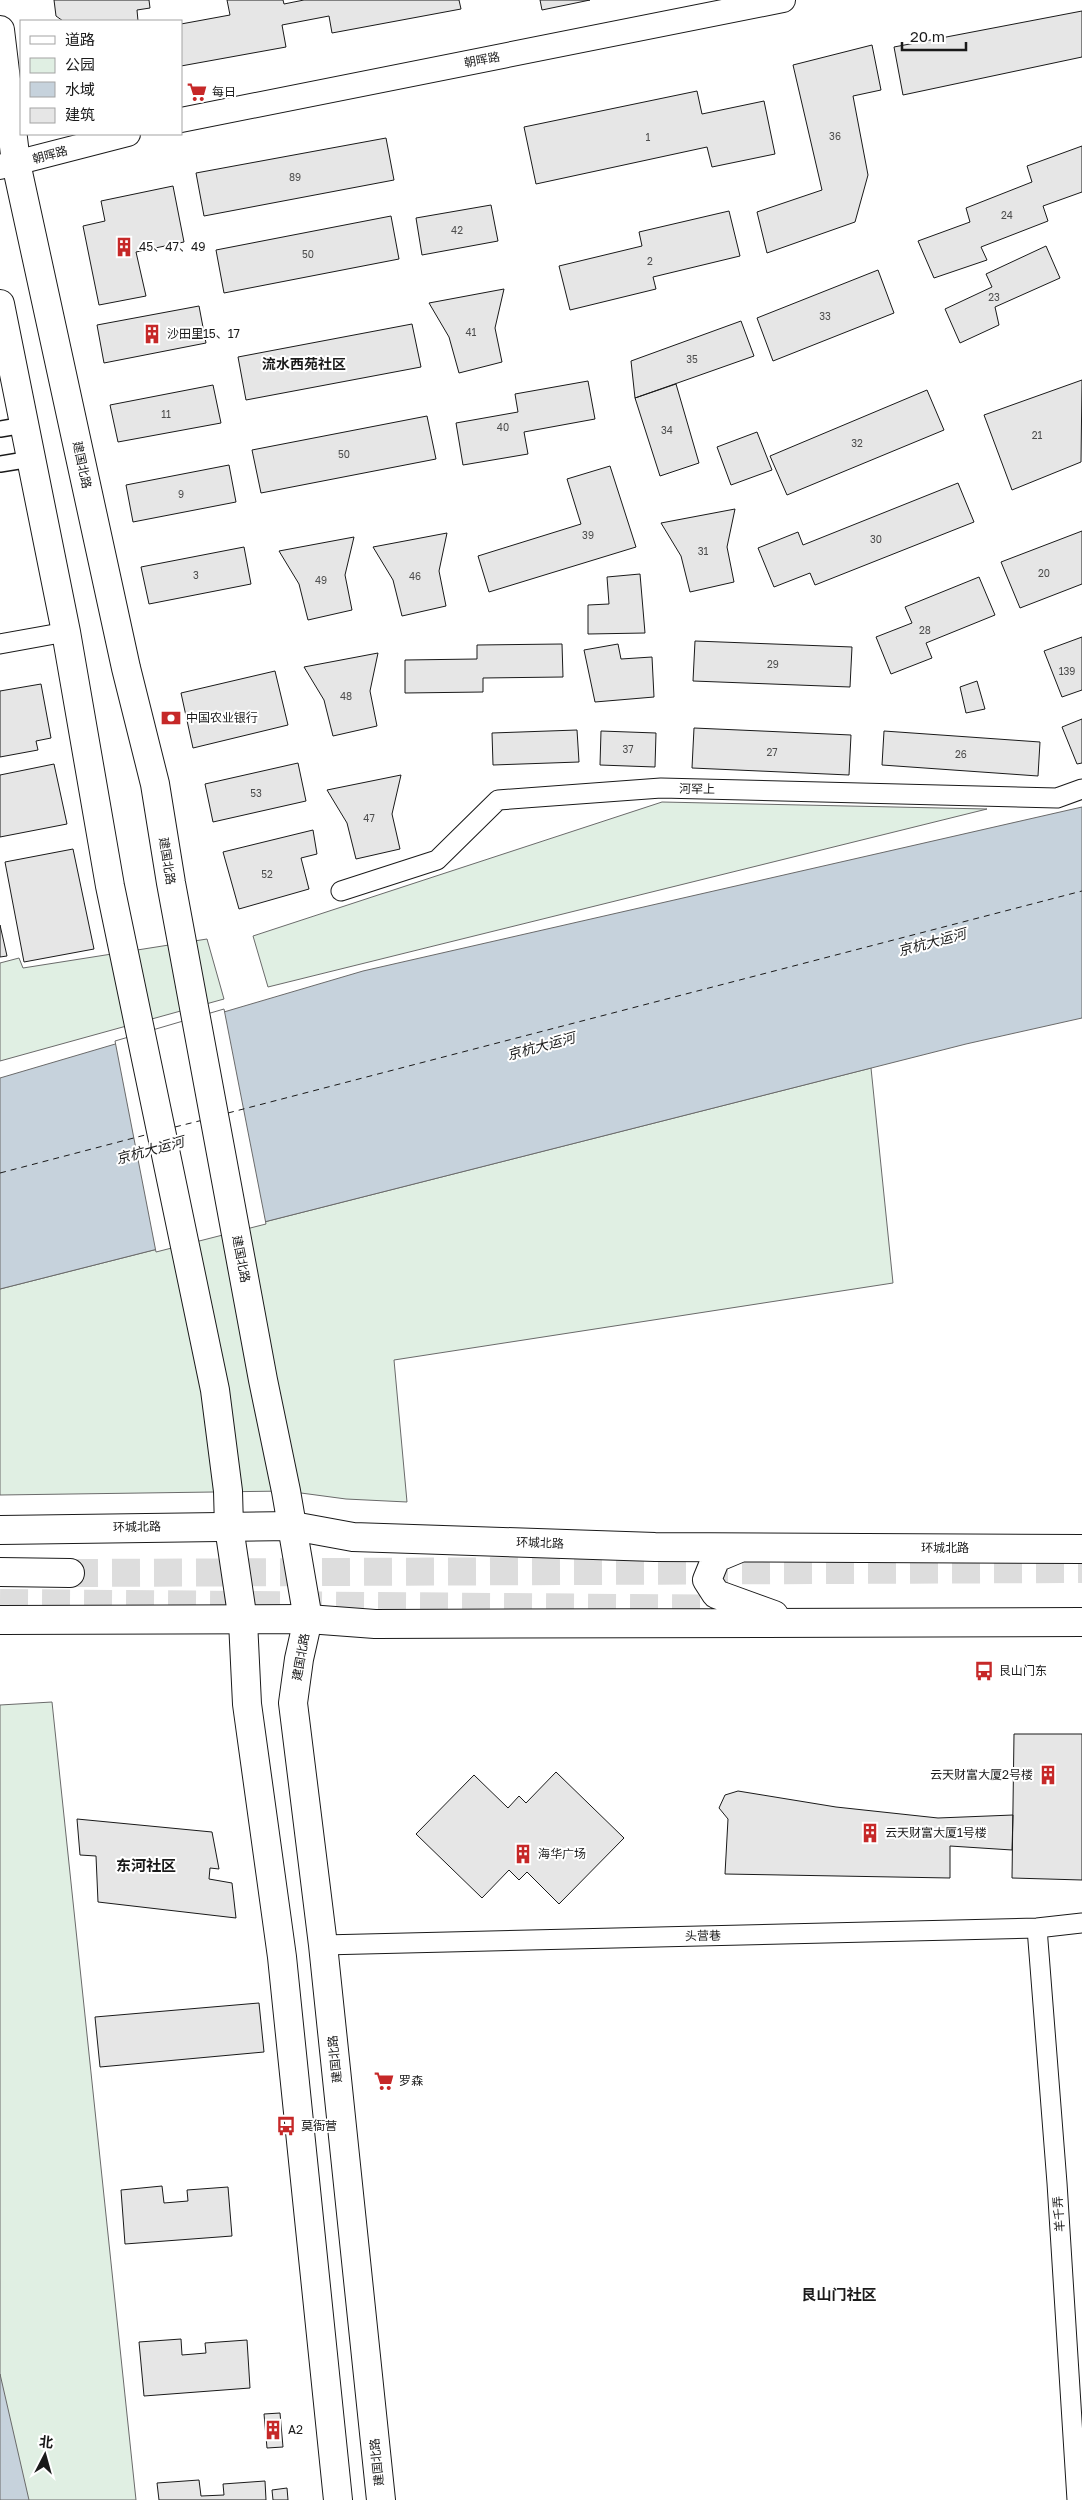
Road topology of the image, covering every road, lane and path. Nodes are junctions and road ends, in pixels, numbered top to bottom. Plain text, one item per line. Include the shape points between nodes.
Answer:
1 (783, 0) edge
2 (0, 30) edge
3 (182, 120) edge
4 (124, 135) edge
5 (8, 165) edge
6 (0, 304) edge
7 (12, 427) edge
8 (31, 459) junction
9 (0, 464) edge
10 (66, 632) junction
11 (0, 644) edge
12 (1082, 789) edge
13 (341, 891) dead end
14 (292, 1526) junction
15 (229, 1527) junction
16 (0, 1530) edge
17 (740, 1548) junction
18 (1082, 1549) edge
19 (0, 1572) edge
20 (70, 1573) tunnel mouth
21 (308, 1619) junction
22 (0, 1620) edge
23 (243, 1620) junction
24 (797, 1622) junction
25 (1082, 1622) edge
26 (1082, 1923) edge
27 (1037, 1928) junction
28 (323, 1945) junction
29 (338, 2500) edge
30 (381, 2500) edge
31 (1077, 2500) edge

1 - 3 street, 朝晖路
2 - 5 main road, 建国北路
4 - 5 street, 朝晖路
5 - 14 main road, 建国北路 via 154,784
6 - 7 main road
7 - 8 main road
8 - 9 street
8 - 10 main road
10 - 11 street
10 - 15 main road via 110,886 215,1390 228,1491
12 - 13 street, 河罕上 via 1057,798 661,788 498,800 438,860
14 - 15 main road, 环城北路
14 - 17 main road, 环城北路 via 353,1537
14 - 21 main road, 建国北路
15 - 16 main road, 环城北路
15 - 23 main road
17 - 18 main road, 环城北路
17 - 24 main road via 716,1558 707,1580 716,1594
19 - 20 main road
21 - 23 main road
21 - 24 main road via 375,1624
21 - 28 main road, 建国北路 via 294,1702
22 - 23 main road
23 - 29 main road via 247,1704 282,1957
24 - 25 main road
26 - 27 street, 头营巷
27 - 28 street, 头营巷
27 - 31 street, 羊千弄
28 - 30 main road, 建国北路

